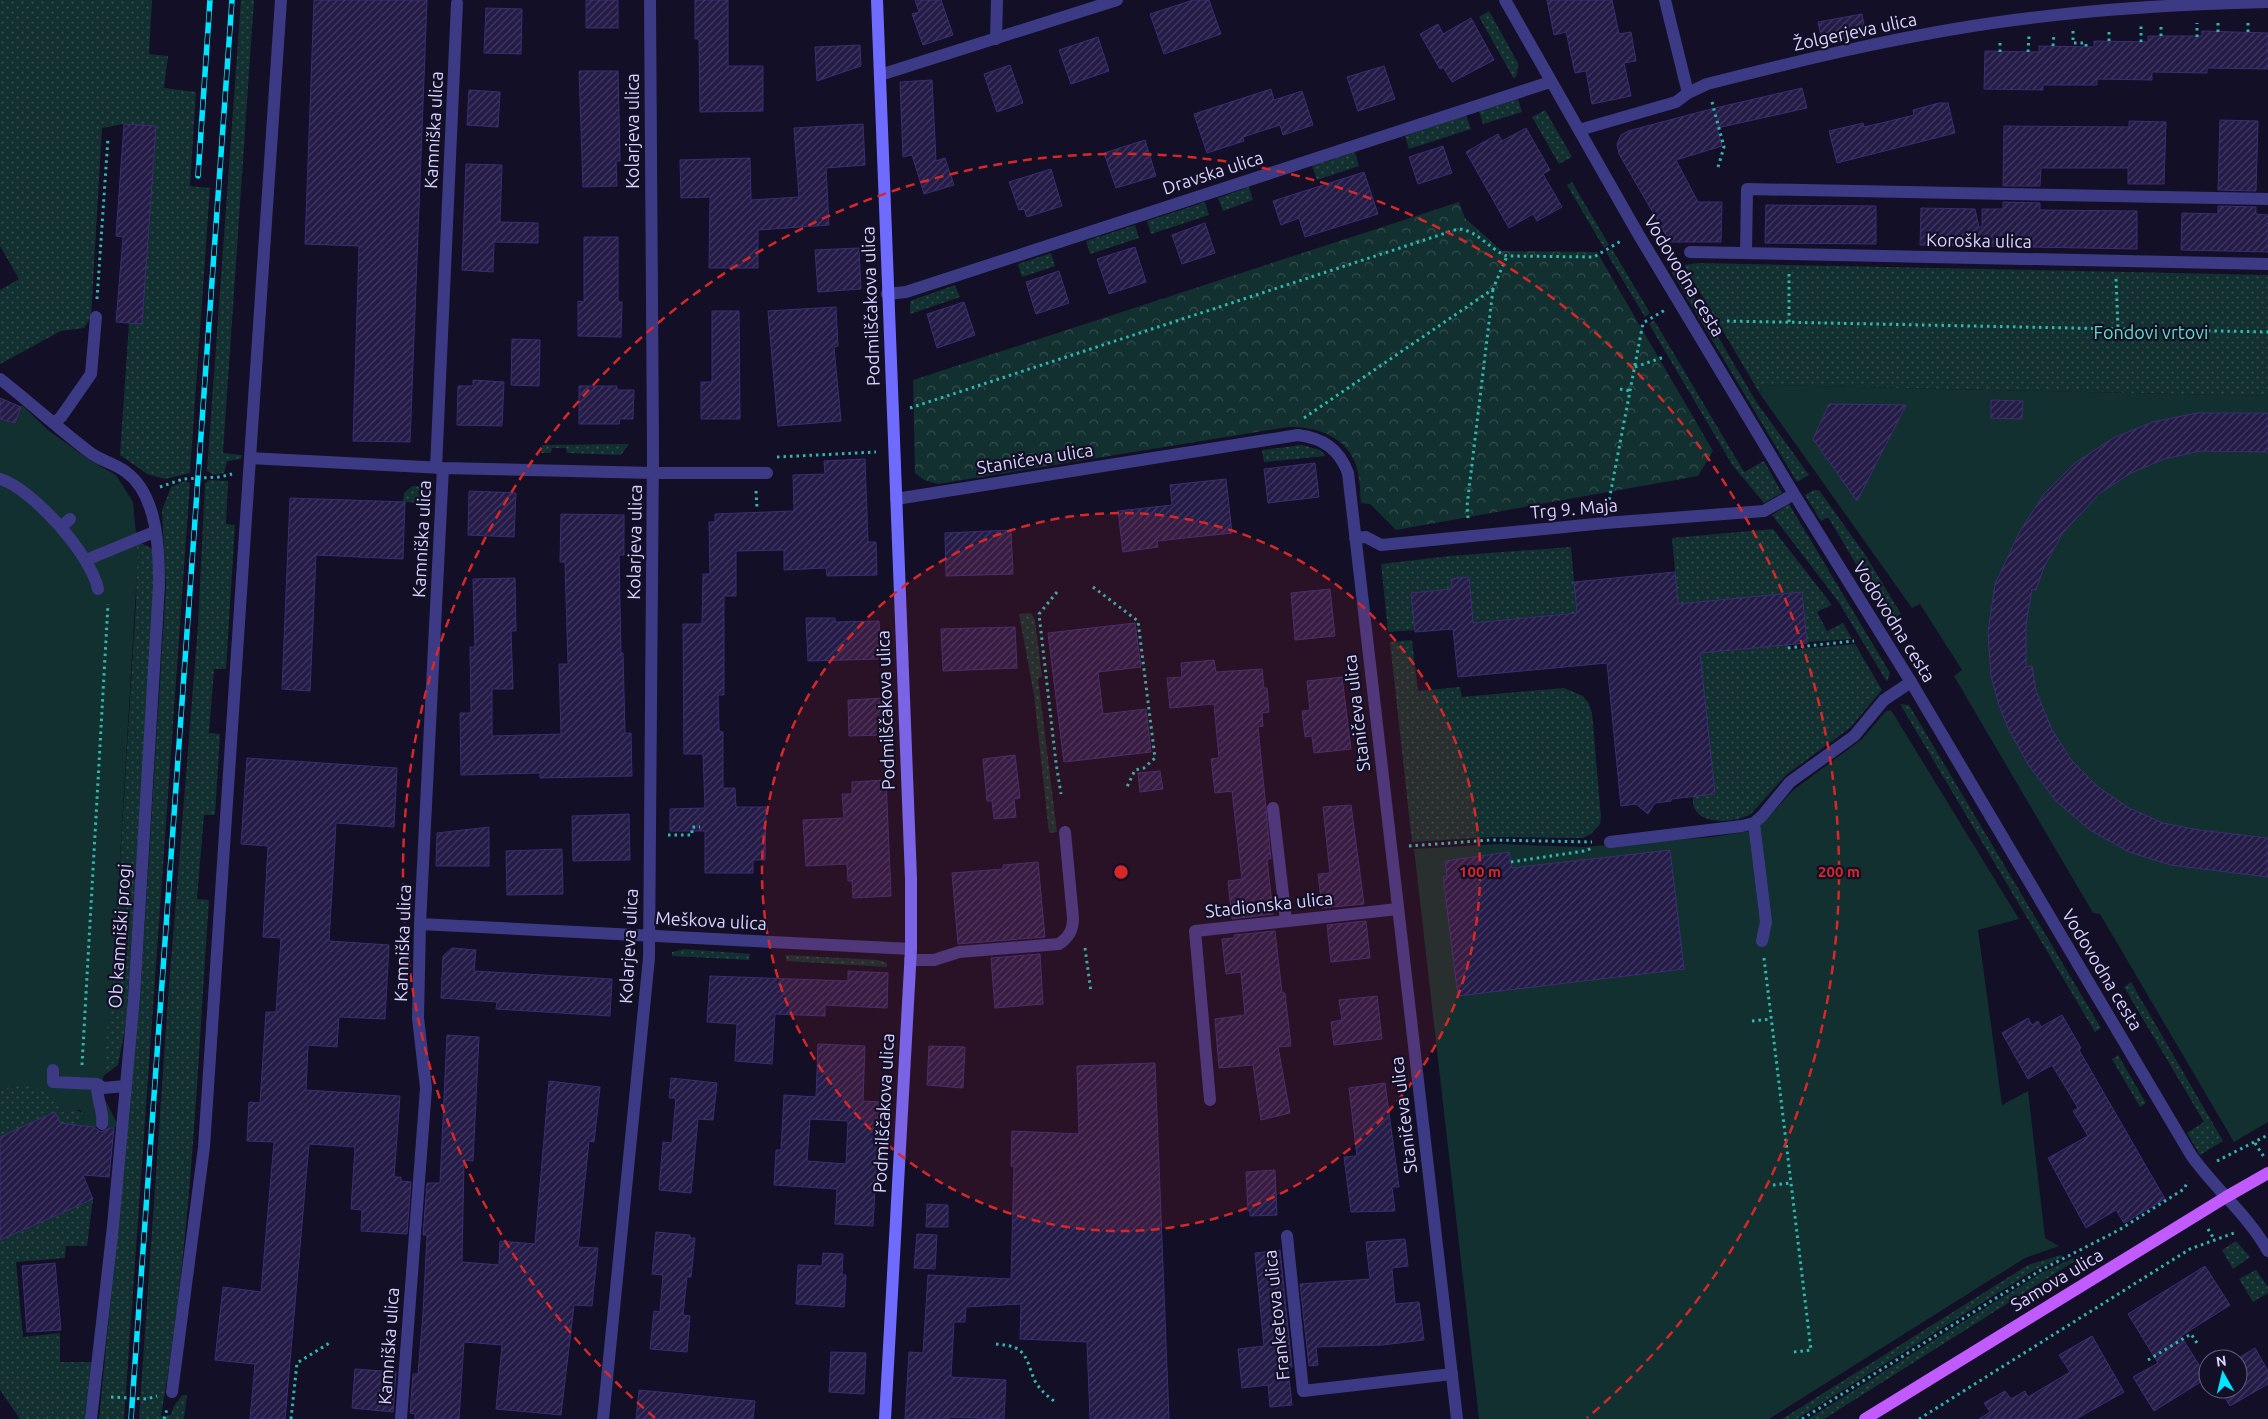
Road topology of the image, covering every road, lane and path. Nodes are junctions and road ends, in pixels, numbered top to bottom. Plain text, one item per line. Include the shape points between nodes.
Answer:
1 (281, 0) edge
2 (650, 0) edge
3 (876, 0) edge
4 (997, 0) edge
5 (1117, 0) edge
6 (1505, 0) edge
7 (1665, 0) edge
8 (2268, 2) edge
9 (457, 3) dead end
10 (996, 39) junction
11 (880, 75) junction
12 (1550, 82) junction
13 (1688, 93) junction
14 (1714, 108) dead end
15 (1580, 130) junction
16 (108, 138) dead end
17 (1718, 168) dead end
18 (2268, 200) edge
19 (1637, 232) junction
20 (1690, 252) dead end
21 (1746, 253) junction
22 (1789, 254) junction
23 (1507, 256) junction
24 (2116, 261) junction
25 (2268, 264) edge
26 (1493, 289) junction
27 (887, 294) junction
28 (1679, 302) junction
29 (96, 317) joint
30 (1728, 321) dead end
31 (1788, 322) junction
32 (2118, 328) junction
33 (2268, 332) edge
34 (1664, 357) dead end
35 (1634, 367) junction
36 (0, 378) edge
37 (1620, 389) dead end
38 (1630, 391) junction
39 (910, 408) dead end
40 (54, 423) junction
41 (1286, 436) junction
42 (876, 452) dead end
43 (250, 458) junction
44 (439, 468) junction
45 (249, 473) junction
46 (653, 473) junction
47 (768, 473) joint
48 (0, 479) edge
49 (143, 493) junction
50 (756, 493) dead end
51 (1794, 494) junction
52 (896, 499) junction
53 (1466, 506) dead end
54 (757, 508) dead end
55 (1605, 524) junction
56 (154, 532) junction
57 (1355, 538) junction
58 (86, 560) junction
59 (1093, 587) dead end
60 (98, 588) joint
61 (1057, 592) dead end
62 (1854, 641) dead end
63 (1788, 648) dead end
64 (1911, 682) junction
65 (1126, 789) dead end
66 (1061, 794) dead end
67 (1273, 808) dead end
68 (1754, 823) junction
69 (700, 827) dead end
70 (1065, 832) dead end
71 (671, 834) dead end
72 (1610, 842) junction
73 (1391, 848) junction
74 (1511, 862) dead end
75 (1398, 909) junction
76 (1286, 921) junction
77 (420, 924) junction
78 (649, 935) junction
79 (1762, 942) joint
80 (1086, 948) dead end
81 (911, 954) junction
82 (1091, 992) dead end
83 (1771, 1019) junction
84 (1752, 1021) dead end
85 (53, 1070) dead end
86 (81, 1084) junction
87 (97, 1084) junction
88 (126, 1086) junction
89 (1210, 1100) dead end
90 (102, 1124) dead end
91 (2268, 1135) edge
92 (2255, 1143) junction
93 (2259, 1148) dead end
94 (2214, 1163) dead end
95 (2268, 1173) edge
96 (2190, 1177) dead end
97 (1791, 1183) junction
98 (1773, 1185) dead end
99 (2226, 1197) junction
100 (2233, 1233) dead end
101 (2210, 1234) dead end
102 (1287, 1236) dead end
103 (2214, 1239) junction
104 (2268, 1251) edge
105 (331, 1342) dead end
106 (2197, 1343) dead end
107 (996, 1344) dead end
108 (1793, 1352) dead end
109 (2148, 1360) dead end
110 (1452, 1374) junction
111 (172, 1392) joint
112 (93, 1403) junction
113 (1057, 1403) dead end
114 (91, 1419) edge
115 (291, 1419) edge
116 (401, 1419) edge
117 (603, 1419) edge
118 (885, 1419) edge
119 (1457, 1419) edge
120 (1802, 1419) edge
121 (1865, 1419) edge
122 (1919, 1419) edge

1 - 43 street
2 - 46 street, Kolarjeva ulica
3 - 11 street, Podmilščakova ulica
4 - 10 street
5 - 10 street
6 - 12 street, Vodovodna cesta
7 - 13 street
8 - 13 street, Žolgerjeva ulica via 2161,6 2000,22 1799,61 1707,84
9 - 44 street, Kamniška ulica
10 - 11 street
11 - 27 street, Podmilščakova ulica
12 - 15 street, Vodovodna cesta
12 - 27 street, Dravska ulica via 906,292
13 - 15 street, Žolgerjeva ulica via 1676,102
14 - 17 path via 1724,147
15 - 19 street, Vodovodna cesta
16 - 29 path
18 - 21 street via 1747,189
19 - 23 path via 1594,257
19 - 28 street, Vodovodna cesta
20 - 21 street, Koroška ulica
21 - 22 street, Koroška ulica
22 - 24 street, Koroška ulica
22 - 31 path
23 - 26 path
23 - 39 path via 1458,229
24 - 25 street, Koroška ulica
24 - 32 path
26 - 41 path via 1305,418
26 - 53 path
27 - 52 street, Podmilščakova ulica
28 - 35 path via 1643,323
28 - 51 street, Vodovodna cesta
29 - 40 street via 91,374
30 - 31 path
31 - 32 path
32 - 33 path
34 - 35 path
35 - 38 path
36 - 40 street, Ob kamniški progi
37 - 38 path
38 - 55 path
40 - 49 street, Ob kamniški progi via 93,455 134,480
41 - 52 street, Staničeva ulica
41 - 57 street, Staničeva ulica via 1317,439 1340,456 1348,472
42 - 47 path via 771,458 767,461
43 - 44 street, Kamniška ulica
43 - 45 street
44 - 46 street, Kamniška ulica
44 - 77 street, Kamniška ulica
45 - 49 path via 183,479
45 - 111 street via 204,1148
46 - 47 street, Kolarjeva ulica
46 - 78 street, Kolarjeva ulica
48 - 58 street via 31,496 66,523
49 - 56 street, Ob kamniški progi
50 - 54 path
51 - 55 street, Trg 9. Maja via 1764,511
51 - 64 street, Vodovodna cesta
52 - 81 street, Podmilščakova ulica
55 - 57 street, Trg 9. Maja via 1381,545 1366,536
56 - 58 street
56 - 88 street, Ob kamniški progi via 160,586
57 - 73 street, Staničeva ulica
58 - 60 street via 96,575
59 - 65 path via 1138,621 1155,758 1144,768 1134,770
60 - 86 path via 109,589
61 - 66 path via 1039,614
62 - 63 path
64 - 68 street via 1884,700 1854,736 1790,782
64 - 99 street, Vodovodna cesta via 2191,1155
67 - 76 street
68 - 72 street
68 - 79 street via 1766,922
69 - 71 path via 692,827 692,835
70 - 81 street, Meškova ulica via 1073,918 1068,938 1059,944 958,952 934,960
72 - 73 path via 1491,840
72 - 74 path via 1584,851
73 - 75 street, Staničeva ulica
75 - 76 street, Stadionska ulica
75 - 110 street, Staničeva ulica
76 - 89 street, Stadionska ulica via 1195,930
77 - 78 street, Meškova ulica
77 - 116 street, Kamniška ulica via 418,1018 426,1088
78 - 81 street, Meškova ulica
78 - 117 street, Kolarjeva ulica
79 - 83 path
80 - 82 path
81 - 118 street, Podmilščakova ulica
83 - 84 path
83 - 97 path
85 - 86 street via 52,1082
86 - 87 street
87 - 88 street via 103,1088
87 - 90 street
88 - 112 street, Ob kamniški progi
91 - 92 path
92 - 93 path
92 - 94 path
95 - 99 main road, Samova ulica
96 - 120 path, Samova ulica via 2185,1191 2041,1270
97 - 98 path
97 - 108 path via 1811,1350
99 - 104 street, Vodovodna cesta via 2251,1224
99 - 121 main road, Samova ulica
100 - 103 path
101 - 103 path
102 - 110 street, Franketova ulica via 1303,1391
103 - 122 path via 2168,1262
105 - 115 path via 296,1363
106 - 109 path via 2191,1334
107 - 113 path via 1019,1350 1036,1383
110 - 119 street, Staničeva ulica
111 - 112 path via 147,1398 114,1396
112 - 114 street, Ob kamniški progi

